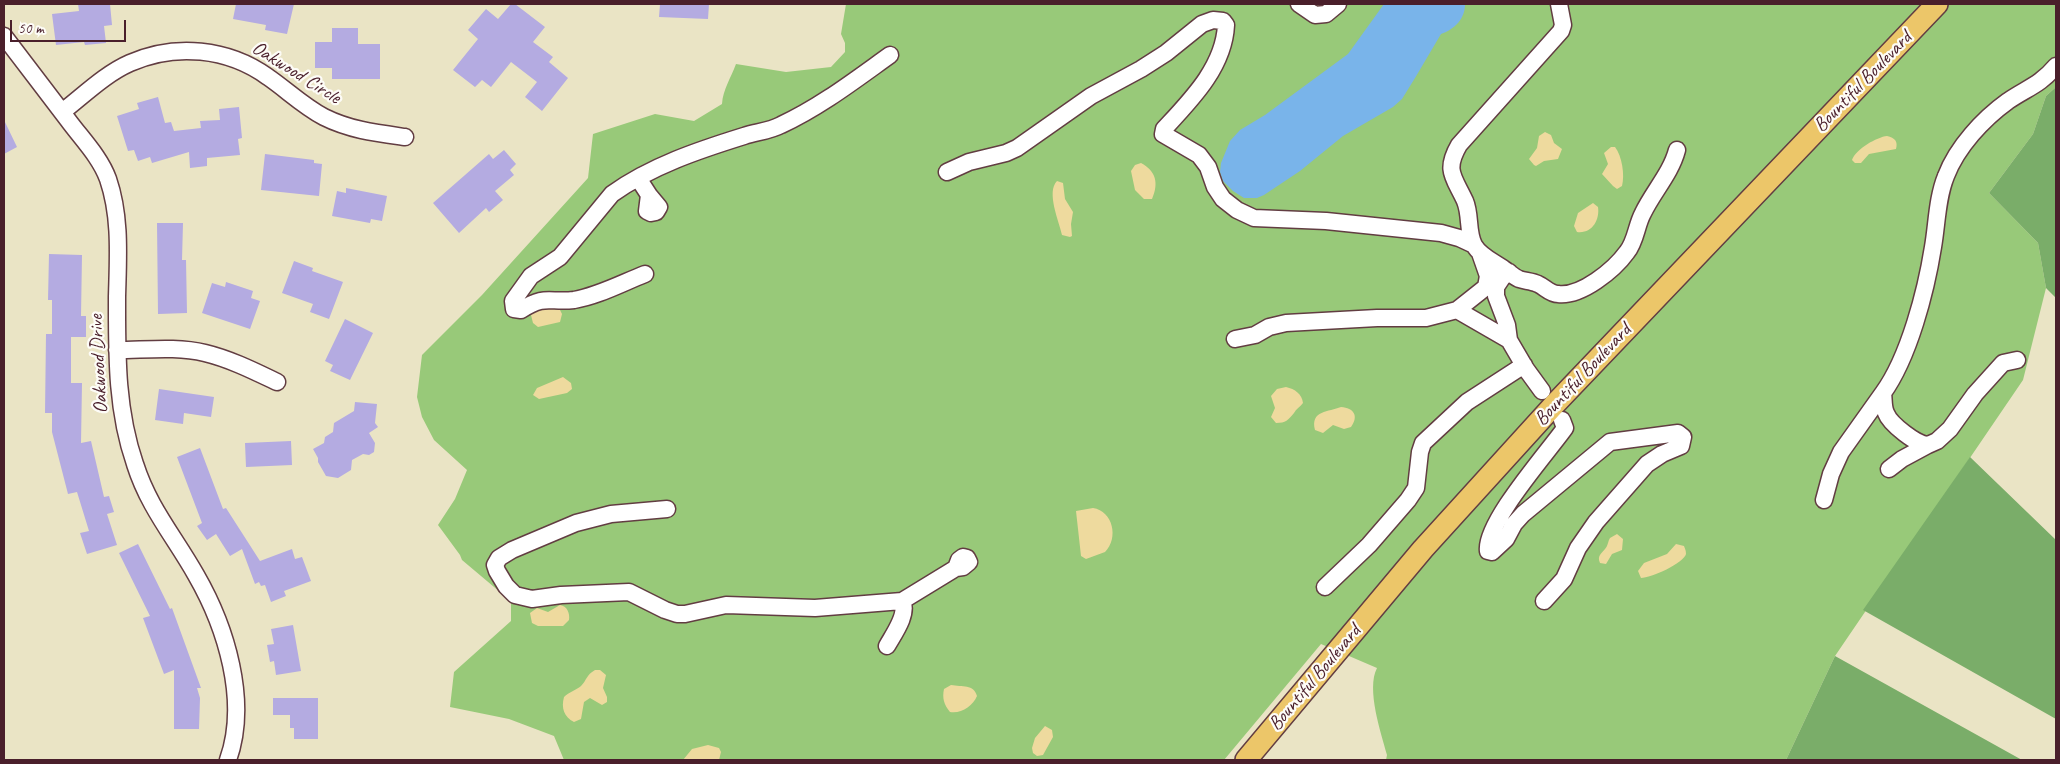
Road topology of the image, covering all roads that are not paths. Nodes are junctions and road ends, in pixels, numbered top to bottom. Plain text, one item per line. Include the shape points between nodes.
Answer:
1 (1300, 4) edge
2 (1338, 4) edge
3 (1559, 4) edge
4 (1938, 4) edge
5 (4, 36) edge
6 (890, 55) dead end
7 (2056, 66) edge
8 (62, 112) junction
9 (405, 136) dead end
10 (1677, 150) dead end
11 (947, 172) dead end
12 (638, 178) junction
13 (649, 195) dead end
14 (1477, 249) junction
15 (1509, 272) junction
16 (645, 274) dead end
17 (1457, 310) junction
18 (1235, 340) dead end
19 (1509, 340) junction
20 (117, 350) junction
21 (2016, 360) dead end
22 (1524, 366) junction
23 (277, 382) dead end
24 (1542, 391) dead end
25 (1883, 393) junction
26 (1562, 420) dead end
27 (1928, 445) junction
28 (1889, 469) dead end
29 (1824, 500) dead end
30 (667, 509) dead end
31 (956, 568) dead end
32 (1325, 587) dead end
33 (902, 601) junction
34 (1544, 601) dead end
35 (887, 646) dead end
36 (228, 760) edge
37 (1246, 760) edge

1 - 2 street via 1315,15 1326,14
3 - 14 street via 1561,31 1459,145 1452,157 1452,178 1465,202
4 - 37 main road, Bountiful Boulevard via 1553,406 1423,549
5 - 8 street, Oakwood Drive
6 - 12 street via 845,88 780,126 682,158
7 - 25 street via 2039,84 1986,118 1968,138 1946,176 1924,295 1898,367
8 - 9 street, Oakwood Circle via 129,64 162,53 200,52 219,54 252,67 310,109 342,125 364,132
8 - 20 street, Oakwood Drive via 93,152 107,176 114,197 118,238
10 - 15 street via 1674,161 1641,216 1628,251 1612,270 1568,294 1556,294
11 - 14 street via 1017,148 1091,96 1166,53 1202,24 1223,21 1226,34 1219,58 1163,134 1199,155 1223,199 1254,218 1326,221 1441,233
12 - 13 street
12 - 16 street via 612,194 560,256 531,276 512,305 514,309 521,310 535,301 573,300
14 - 15 street
14 - 17 street via 1488,282
15 - 19 street via 1496,287 1496,296 1507,324
17 - 18 street via 1426,318 1286,324
17 - 19 street
19 - 22 street
20 - 23 street via 205,353
20 - 36 street, Oakwood Drive via 120,405 139,477 159,519 205,592 224,642 236,698 234,734
21 - 27 street via 2003,363 1950,429
22 - 24 street
22 - 32 street via 1467,402 1423,443 1416,488 1408,500 1369,545
25 - 27 street via 1885,412 1893,422 1912,439
25 - 29 street via 1841,452
26 - 34 street via 1564,428 1508,502 1487,546 1488,551 1499,547 1524,514 1610,442 1678,433 1684,441 1681,446 1654,459 1635,476 1596,522 1578,548 1564,579
27 - 28 street
30 - 33 street via 611,514 576,523 512,550 499,558 497,571 515,595 532,599 629,592 677,614 726,605 814,608
31 - 33 street
33 - 35 street via 903,614

